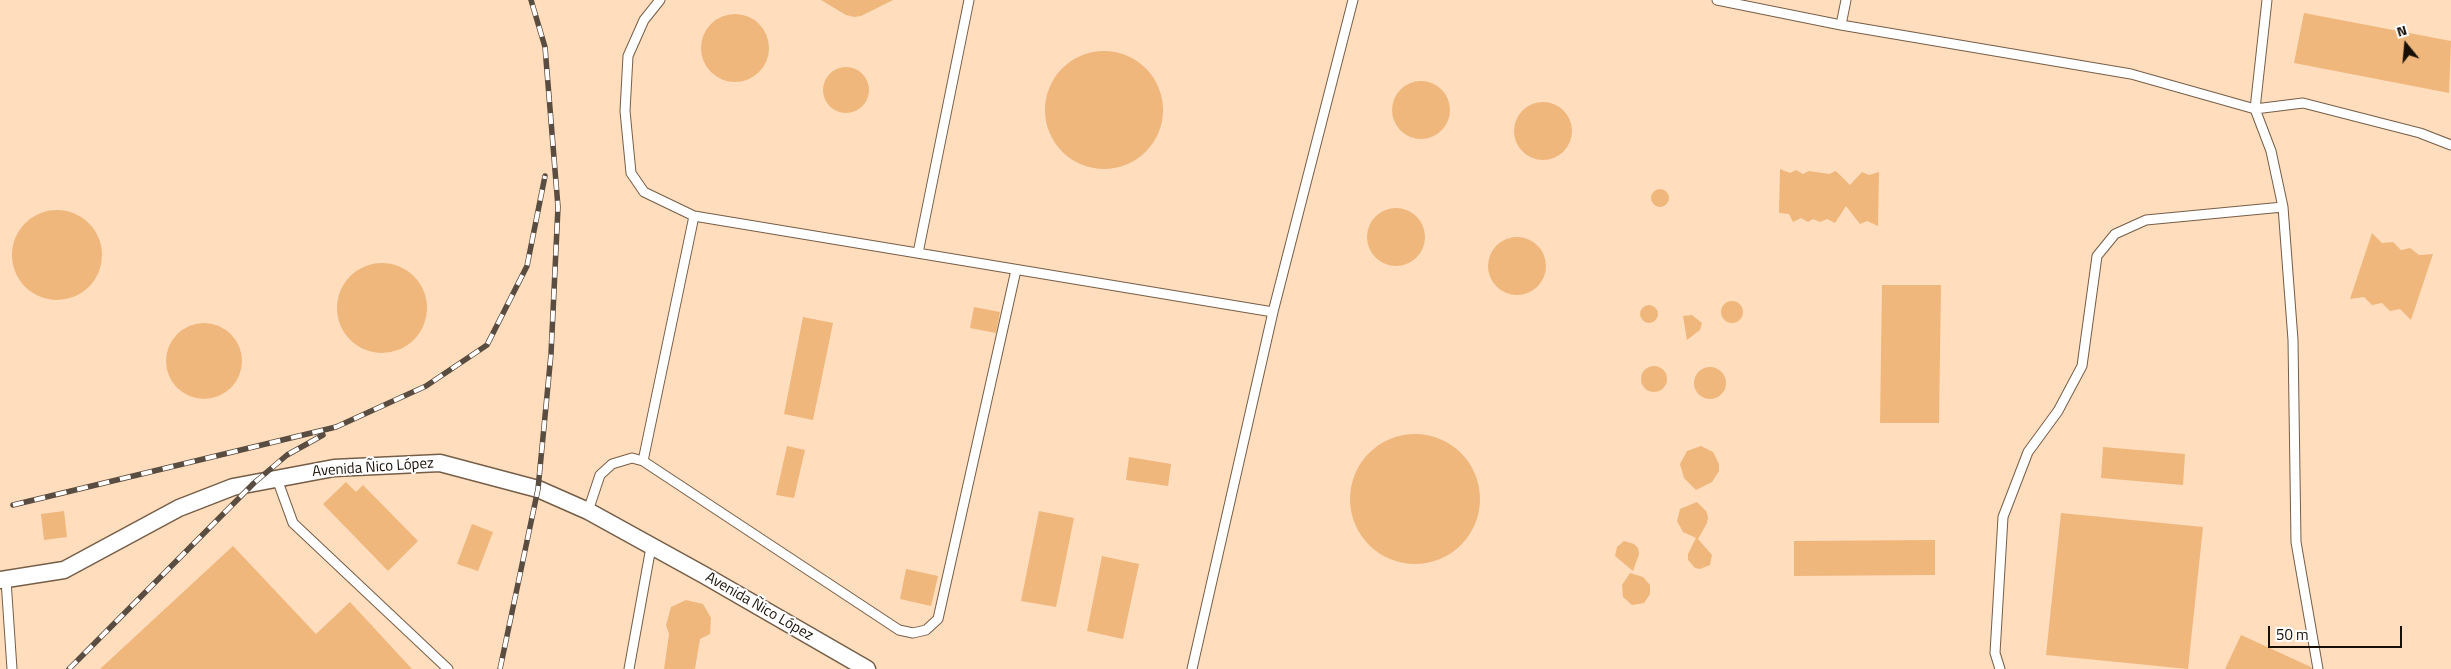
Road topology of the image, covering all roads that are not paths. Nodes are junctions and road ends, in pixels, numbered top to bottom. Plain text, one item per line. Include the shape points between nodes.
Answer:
1 (660, 0) edge
2 (969, 0) edge
3 (1353, 0) edge
4 (1717, 0) edge
5 (1846, 0) edge
6 (2267, 0) edge
7 (1841, 25) junction
8 (2255, 109) junction
9 (2451, 145) edge
10 (2283, 207) junction
11 (694, 216) junction
12 (918, 253) junction
13 (1016, 270) junction
14 (1273, 312) junction
15 (643, 461) junction
16 (277, 479) junction
17 (588, 511) junction
18 (651, 547) junction
19 (3, 580) edge
20 (12, 669) edge
21 (448, 669) edge
22 (629, 669) edge
23 (867, 669) edge
24 (1192, 669) edge
25 (2000, 669) edge
26 (2318, 669) edge

1 - 11 lane via 644,20 628,56 625,111 631,173 644,192
2 - 12 lane
3 - 14 lane
4 - 7 lane
5 - 7 lane
6 - 8 lane
7 - 8 lane via 2131,74
8 - 9 lane via 2303,103 2420,133
8 - 10 lane via 2271,150
10 - 25 lane via 2146,220 2115,234 2097,256 2082,366 2058,411 2028,452 2003,518 1996,653
10 - 26 lane via 2293,340 2296,542
11 - 12 lane
11 - 15 lane
12 - 13 lane
13 - 14 lane
13 - 15 lane via 938,619 926,630 913,633 898,630
14 - 24 lane
15 - 17 lane via 632,458 612,464 600,475
16 - 17 street, Avenida Ñico López via 334,468 440,463 538,489
16 - 19 street, Avenida Ñico López via 233,487 179,508 64,570
16 - 21 lane via 293,523
17 - 18 street, Avenida Ñico López
18 - 22 lane
18 - 23 street, Avenida Ñico López
19 - 20 lane

